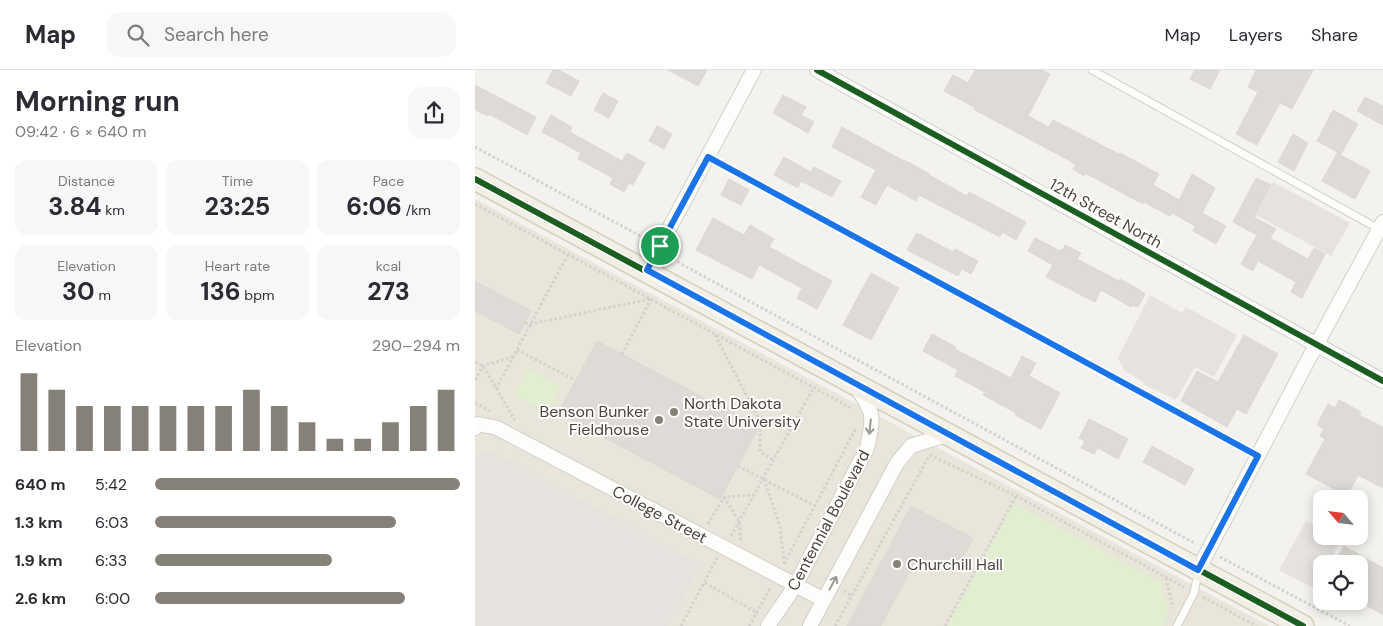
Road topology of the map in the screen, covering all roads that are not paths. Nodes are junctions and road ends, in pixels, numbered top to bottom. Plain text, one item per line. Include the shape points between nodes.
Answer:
1 (754, 70) edge
2 (817, 70) edge
3 (1092, 70) edge
4 (708, 157) junction
5 (475, 179) edge
6 (1382, 227) edge
7 (647, 270) junction
8 (1317, 344) junction
9 (1383, 381) edge
10 (854, 383) junction
11 (476, 425) edge
12 (949, 434) junction
13 (1258, 456) junction
14 (1198, 570) junction
15 (795, 586) junction
16 (824, 600) junction
17 (1300, 625) edge
18 (768, 626) edge
19 (810, 626) edge
20 (1177, 626) edge

1 - 4 street
2 - 8 street, 12th Street North
3 - 6 lane
4 - 7 street
4 - 13 lane
5 - 7 main road
6 - 8 street
7 - 10 main road
8 - 9 street, 12th Street North
8 - 13 street
10 - 12 main road
10 -> 15 street, Centennial Boulevard via 870,410 867,448
11 - 15 street, College Street via 497,428 724,548 781,570
12 - 14 main road
16 -> 12 street via 897,463 911,446
13 - 14 street
14 - 17 main road
14 - 20 lane via 1194,593
15 - 16 street, College Street
15 - 18 street, Centennial Boulevard
16 - 19 street

